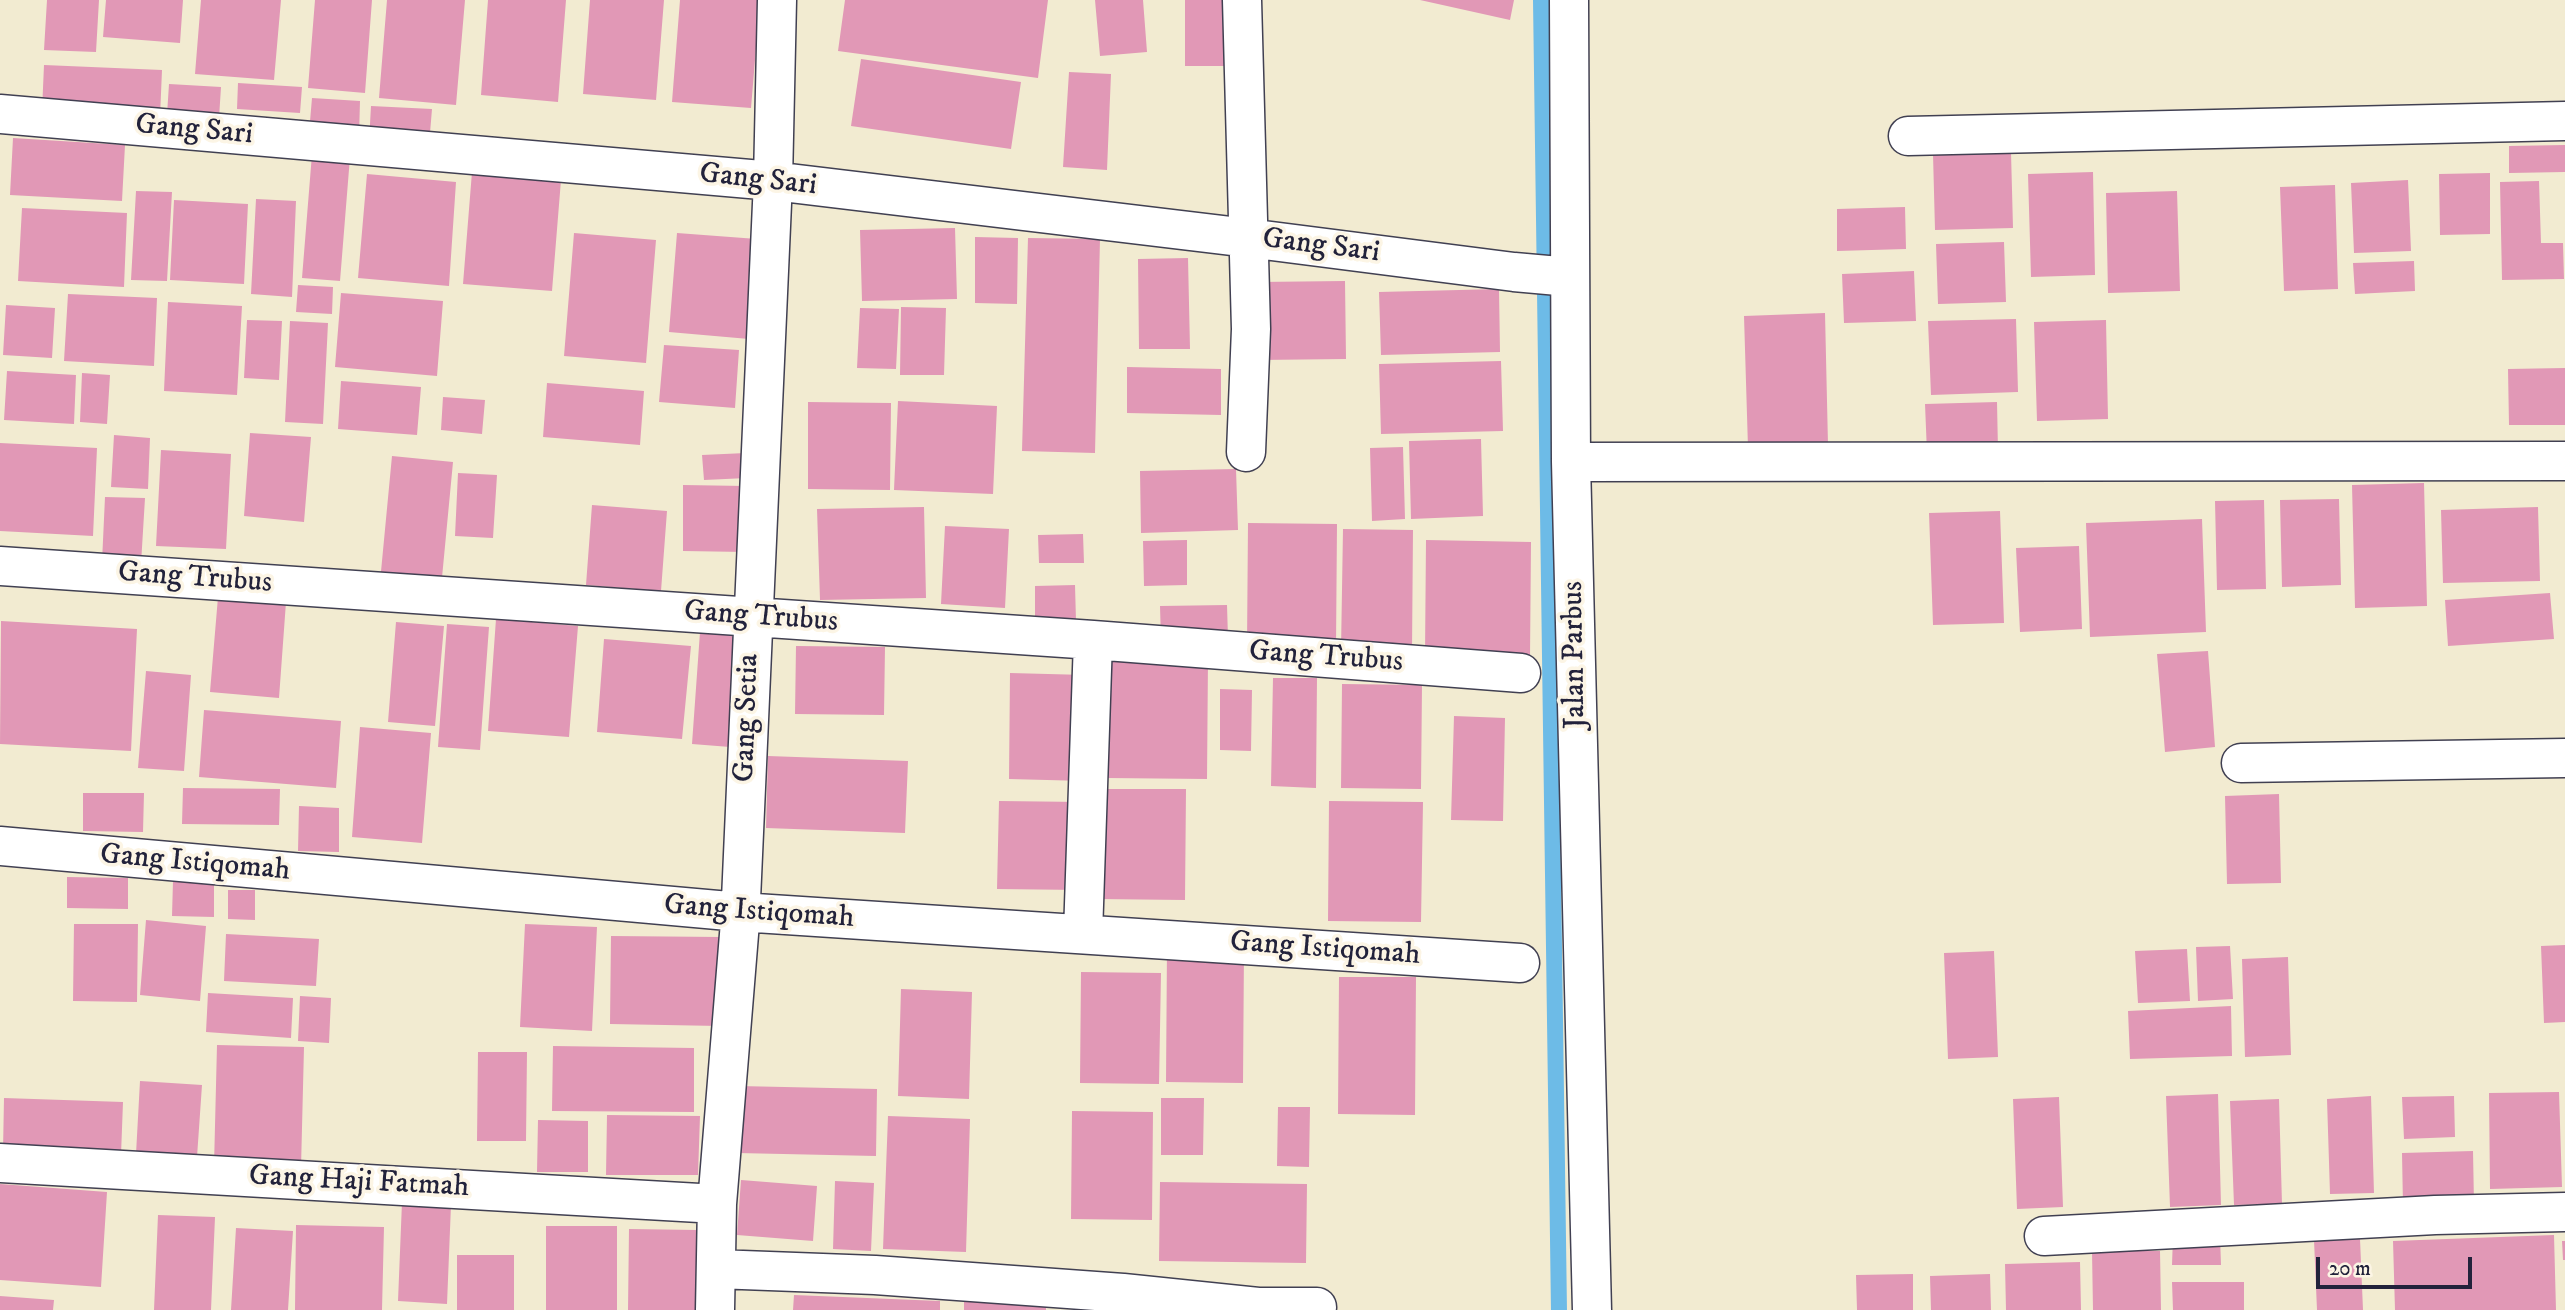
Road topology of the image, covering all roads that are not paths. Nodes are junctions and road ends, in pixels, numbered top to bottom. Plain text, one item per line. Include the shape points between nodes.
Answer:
1 (777, 0) edge
2 (1242, 0) edge
3 (1569, 0) edge
4 (0, 114) edge
5 (2565, 121) edge
6 (1908, 136) dead end
7 (773, 181) junction
8 (1248, 238) junction
9 (1565, 277) junction
10 (1246, 452) dead end
11 (2565, 461) edge
12 (1571, 462) junction
13 (0, 566) edge
14 (752, 617) junction
15 (1093, 640) junction
16 (1521, 673) dead end
17 (2565, 758) edge
18 (2241, 763) dead end
19 (0, 846) edge
20 (740, 912) junction
21 (1083, 934) junction
22 (1520, 963) dead end
23 (0, 1163) edge
24 (717, 1204) junction
25 (2565, 1212) edge
26 (2044, 1236) dead end
27 (716, 1269) junction
28 (1317, 1307) dead end
29 (715, 1310) edge
30 (1592, 1310) edge

1 - 7 street, Gang Setia
2 - 8 street
3 - 9 street, Jalan Parbus
4 - 7 street, Gang Sari
5 - 6 street
7 - 8 street, Gang Sari
7 - 14 street, Gang Setia
8 - 9 street, Gang Sari
8 - 10 street via 1251,329
9 - 12 street, Jalan Parbus
11 - 12 street
12 - 30 street, Jalan Parbus
13 - 14 street, Gang Trubus
14 - 15 street, Gang Trubus
14 - 20 street, Gang Setia
15 - 16 street, Gang Trubus
15 - 21 street
17 - 18 street
19 - 20 street, Gang Istiqomah
20 - 21 street, Gang Istiqomah
20 - 24 street, Gang Setia
21 - 22 street, Gang Istiqomah
23 - 24 street, Gang Haji Fatmah
24 - 27 street, Gang Setia
25 - 26 street
27 - 28 street via 875,1275 1258,1307
27 - 29 street, Gang Setia

